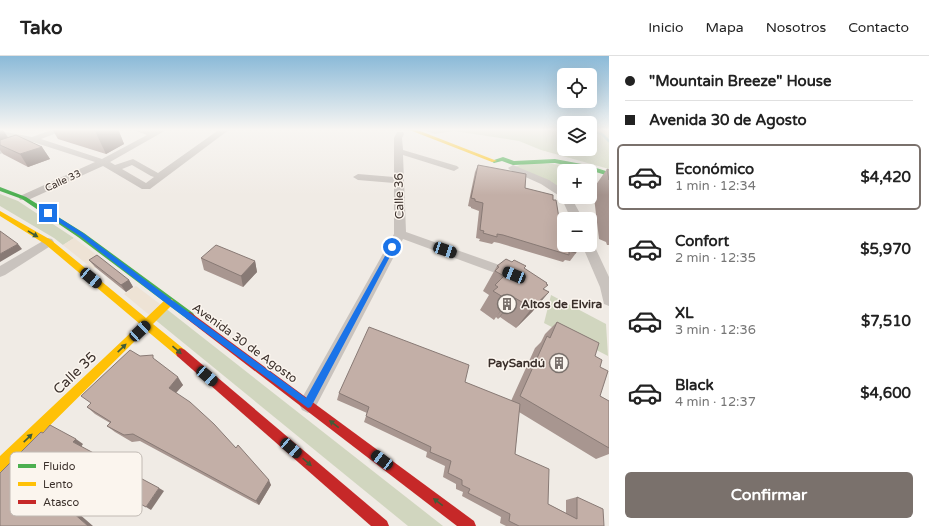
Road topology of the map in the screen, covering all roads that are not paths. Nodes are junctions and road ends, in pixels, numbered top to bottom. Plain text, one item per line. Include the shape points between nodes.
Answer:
1 (68, 151) edge
2 (124, 151) edge
3 (196, 151) edge
4 (398, 151) joint
5 (464, 151) edge
6 (103, 162) junction
7 (513, 166) junction
8 (454, 168) dead end
9 (114, 169) junction
10 (154, 174) dead end
11 (609, 174) edge
12 (358, 177) dead end
13 (400, 180) junction
14 (0, 189) edge
15 (557, 191) edge
16 (24, 198) junction
17 (0, 213) edge
18 (400, 234) junction
19 (48, 242) junction
20 (591, 252) edge
21 (0, 272) edge
22 (527, 280) edge
23 (609, 300) edge
24 (169, 302) junction
25 (147, 324) junction
26 (308, 404) junction
27 (14, 452) edge
28 (10, 455) edge
29 (0, 465) edge
30 (382, 526) edge
31 (469, 526) edge

1 - 6 street
2 - 6 street, Calle 33
3 - 9 street via 146,187
4 - 8 street
4 - 13 street, Calle 36
5 - 7 main road, Calle 36 via 494,161 499,167 507,169
6 - 9 street
6 - 16 street, Calle 33
7 - 11 main road, Calle 36 via 555,161
7 - 15 street
9 - 10 street via 133,162
12 - 13 street
13 - 18 street, Calle 36
14 - 16 main road, Avenida 30 de Agosto
16 - 24 main road, Avenida 30 de Agosto via 82,234
17 -> 19 main road
18 - 22 street
18 - 26 street, Calle 36
19 - 21 street
19 - 25 main road
20 - 23 street via 607,287
24 - 25 main road, Calle 35
24 - 26 main road, Avenida 30 de Agosto
27 -> 25 main road, Calle 35
25 -> 30 main road
31 -> 26 main road, Avenida 30 de Agosto
29 -> 28 main road, Calle 35

